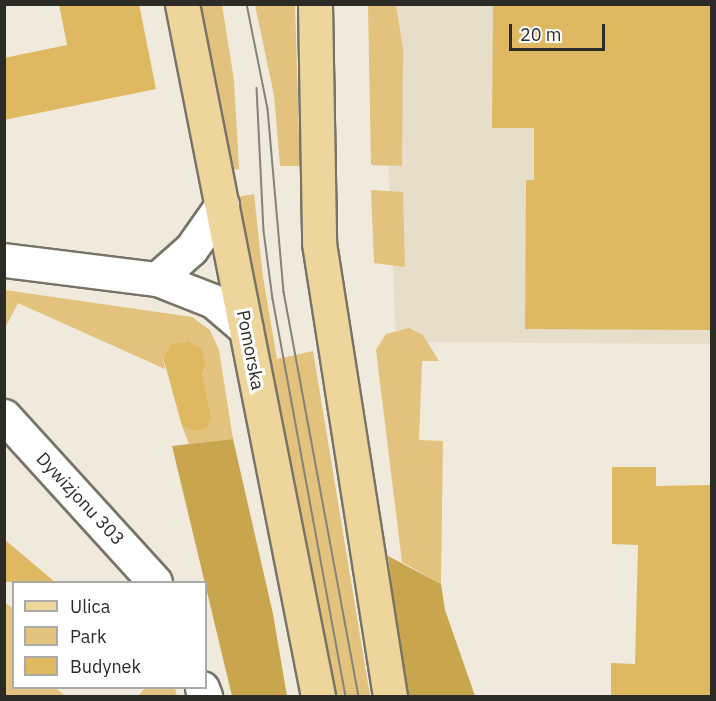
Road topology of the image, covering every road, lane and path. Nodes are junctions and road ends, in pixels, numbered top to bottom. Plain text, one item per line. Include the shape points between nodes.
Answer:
1 (182, 4) edge
2 (315, 4) edge
3 (222, 205) junction
4 (4, 260) edge
5 (157, 279) junction
6 (246, 329) junction
7 (4, 417) edge
8 (154, 581) edge
9 (318, 696) edge
10 (390, 696) edge

1 - 3 main road, Pomorska
2 - 10 main road via 319,243
3 - 5 street via 191,249
3 - 6 main road, Pomorska
4 - 5 street
5 - 6 street via 213,301
6 - 9 main road, Pomorska
7 - 8 street, Dywizjonu 303

